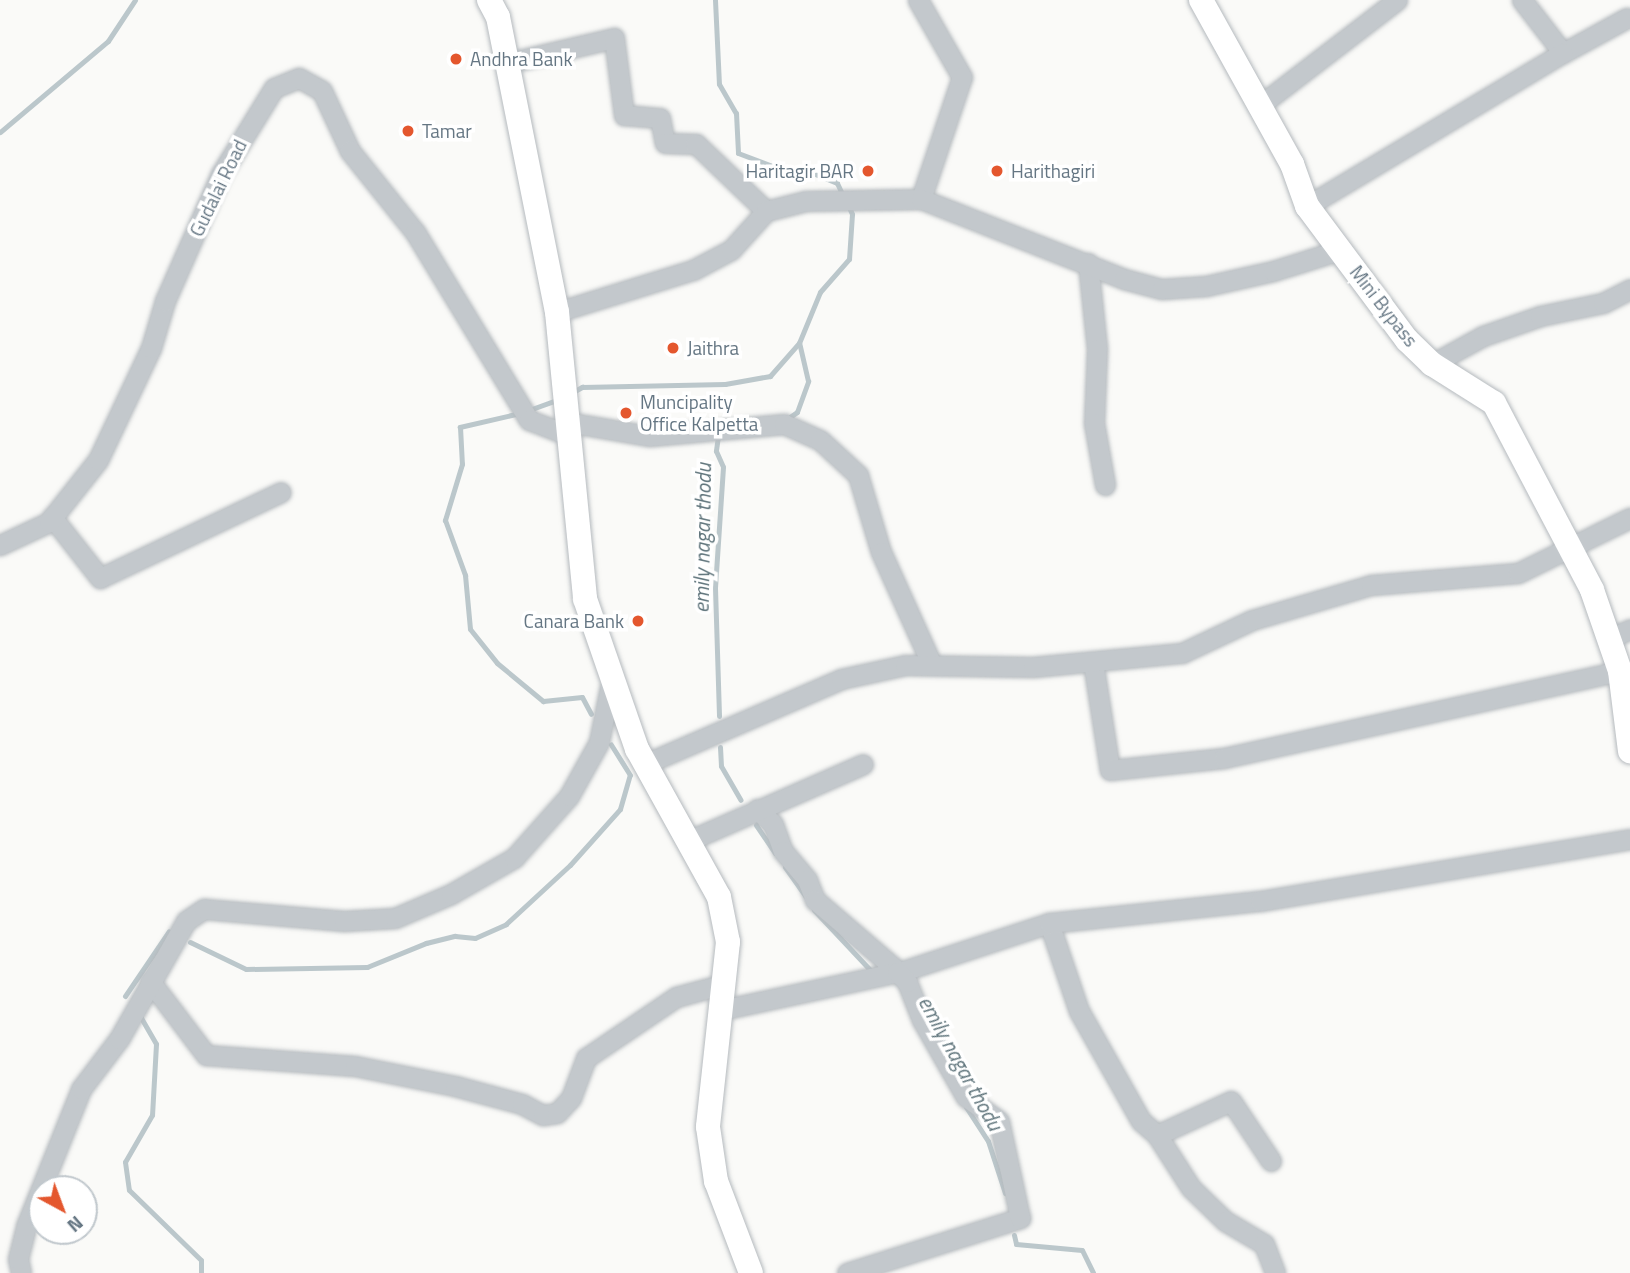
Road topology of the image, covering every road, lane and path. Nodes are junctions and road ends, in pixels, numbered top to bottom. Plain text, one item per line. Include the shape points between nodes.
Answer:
1 (489, 0) edge
2 (918, 0) edge
3 (1201, 0) edge
4 (1397, 0) edge
5 (1522, 0) edge
6 (1627, 18) dead end
7 (1563, 53) junction
8 (507, 63) junction
9 (1259, 106) junction
10 (921, 198) junction
11 (1307, 206) junction
12 (766, 211) junction
13 (1340, 250) junction
14 (1088, 263) junction
15 (1630, 289) edge
16 (557, 312) junction
17 (1432, 364) junction
18 (566, 412) junction
19 (1105, 485) dead end
20 (281, 492) dead end
21 (52, 517) junction
22 (1630, 518) edge
23 (0, 545) edge
24 (1572, 548) junction
25 (1620, 634) edge
26 (1093, 662) junction
27 (932, 665) junction
28 (1620, 671) junction
29 (611, 682) junction
30 (1630, 751) edge
31 (645, 764) junction
32 (863, 764) dead end
33 (757, 808) junction
34 (1630, 839) edge
35 (688, 841) junction
36 (1049, 923) junction
37 (898, 972) junction
38 (150, 981) junction
39 (724, 984) junction
40 (721, 1010) junction
41 (1157, 1135) junction
42 (1271, 1161) dead end
43 (21, 1273) edge
44 (751, 1273) edge
45 (847, 1273) edge
46 (1275, 1273) edge

1 - 8 main road via 498,17
2 - 10 street via 962,77
3 - 9 main road, Mini Bypass
4 - 9 street
5 - 7 street
6 - 7 street
7 - 11 street
8 - 12 street via 614,37 624,115 660,118 665,143 696,144
8 - 16 main road
9 - 11 main road, Mini Bypass via 1292,164
10 - 12 street via 806,201
10 - 14 street
11 - 13 main road, Mini Bypass
12 - 16 street via 731,250 693,270
13 - 14 street via 1206,286 1162,289
13 - 17 main road, Mini Bypass via 1406,340
14 - 19 street via 1097,349 1094,423
15 - 17 street via 1603,303 1540,316 1483,336
16 - 18 main road
17 - 24 main road, Mini Bypass via 1494,403
18 - 21 street, Gudalai Road via 529,420 415,232 350,151 323,91 299,78 274,88 220,174 165,302 151,348 98,460
18 - 27 street via 650,436 784,424 820,440 858,475 881,551
18 - 29 main road via 585,599
20 - 21 street via 100,578
21 - 23 street, Gudalai Road
22 - 24 street
24 - 25 main road, Mini Bypass
24 - 26 street via 1518,573 1371,585 1252,620 1182,653
25 - 28 main road, Mini Bypass
26 - 27 street via 1033,667
26 - 28 street via 1110,770 1224,758
27 - 31 street via 905,664 841,679
28 - 30 main road, Mini Bypass
29 - 31 main road
29 - 38 street via 598,742 569,796 513,859 451,894 395,918 344,921 204,909 186,921
31 - 35 main road
32 - 33 street
33 - 35 street
33 - 37 street via 773,824 783,851 807,880 816,900
34 - 36 street via 1260,901
35 - 39 main road via 719,897 728,942
36 - 37 street
36 - 41 street via 1079,1011 1119,1089
37 - 40 street
37 - 45 street via 966,1097 999,1121 1020,1218
38 - 39 street via 206,1055 355,1066 468,1089 522,1104 543,1115 557,1113 571,1098 586,1058 676,997
38 - 43 street via 119,1039 81,1089 26,1226 18,1259
39 - 40 main road
40 - 44 main road via 708,1126 716,1181
41 - 42 street via 1231,1101
41 - 46 street via 1191,1188 1225,1221 1264,1244

